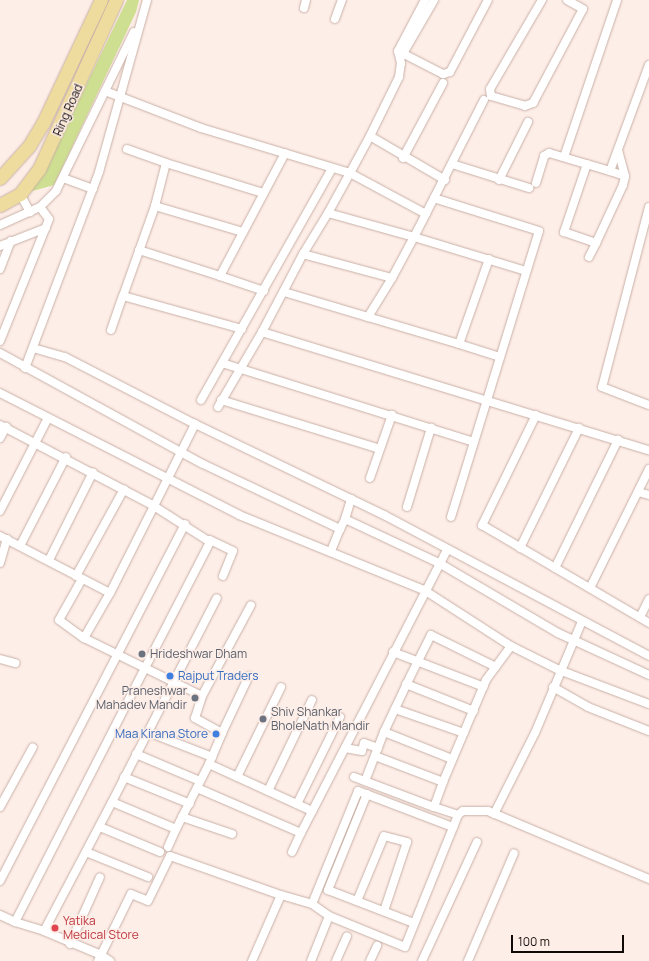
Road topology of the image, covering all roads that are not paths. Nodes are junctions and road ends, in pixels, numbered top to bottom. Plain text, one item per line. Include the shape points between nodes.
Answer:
1 (100, 0) edge
2 (116, 0) edge
3 (147, 0) edge
4 (342, 0) edge
5 (425, 0) edge
6 (434, 0) edge
7 (488, 0) edge
8 (542, 0) edge
9 (567, 0) edge
10 (617, 0) edge
11 (335, 19) dead end
12 (138, 26) junction
13 (401, 54) junction
14 (649, 65) edge
15 (443, 83) dead end
16 (105, 91) junction
17 (121, 98) junction
18 (484, 100) dead end
19 (528, 122) dead end
20 (370, 136) junction
21 (127, 149) dead end
22 (618, 150) junction
23 (285, 153) junction
24 (564, 157) junction
25 (403, 158) junction
26 (166, 163) junction
27 (452, 164) junction
28 (587, 164) junction
29 (332, 168) junction
30 (610, 171) junction
31 (350, 173) junction
32 (625, 176) junction
33 (0, 178) edge
34 (63, 178) junction
35 (445, 180) junction
36 (499, 180) junction
37 (536, 183) dead end
38 (529, 188) dead end
39 (93, 189) junction
40 (264, 193) junction
41 (20, 194) junction
42 (434, 198) junction
43 (0, 205) edge
44 (155, 206) junction
45 (40, 207) junction
46 (649, 207) edge
47 (30, 212) junction
48 (328, 213) junction
49 (426, 214) junction
50 (0, 225) edge
51 (46, 228) junction
52 (243, 232) junction
53 (646, 236) edge
54 (414, 237) junction
55 (11, 241) junction
56 (596, 243) junction
57 (0, 246) edge
58 (139, 250) junction
59 (303, 254) junction
60 (589, 258) dead end
61 (489, 259) junction
62 (0, 269) edge
63 (526, 271) junction
64 (220, 276) junction
65 (392, 278) junction
66 (264, 291) junction
67 (284, 292) junction
68 (123, 296) junction
69 (368, 317) junction
70 (242, 329) junction
71 (110, 330) dead end
72 (262, 332) junction
73 (0, 341) edge
74 (459, 344) junction
75 (33, 348) junction
76 (0, 353) edge
77 (500, 357) junction
78 (222, 363) junction
79 (25, 368) junction
80 (240, 369) junction
81 (0, 393) edge
82 (201, 400) dead end
83 (488, 400) junction
84 (649, 405) edge
85 (392, 415) junction
86 (536, 415) junction
87 (48, 418) junction
88 (195, 424) junction
89 (3, 426) edge
90 (431, 428) junction
91 (579, 428) junction
92 (0, 438) edge
93 (618, 440) junction
94 (36, 442) junction
95 (474, 442) junction
96 (380, 449) junction
97 (649, 450) edge
98 (182, 452) junction
99 (66, 457) junction
100 (649, 469) edge
101 (93, 472) junction
102 (370, 478) dead end
103 (169, 480) junction
104 (124, 489) junction
105 (638, 492) junction
106 (649, 495) edge
107 (351, 499) junction
108 (154, 506) junction
109 (407, 507) dead end
110 (0, 510) edge
111 (451, 517) dead end
112 (345, 519) junction
113 (185, 524) junction
114 (340, 529) junction
115 (3, 538) edge
116 (210, 540) junction
117 (20, 546) junction
118 (520, 548) junction
119 (447, 550) junction
120 (331, 551) junction
121 (49, 560) junction
122 (439, 562) junction
123 (0, 563) edge
124 (555, 568) junction
125 (223, 576) dead end
126 (79, 578) junction
127 (590, 588) junction
128 (424, 590) junction
129 (110, 593) junction
130 (217, 598) dead end
131 (649, 599) edge
132 (250, 605) dead end
133 (640, 617) junction
134 (582, 621) junction
135 (649, 623) edge
136 (84, 638) junction
137 (573, 639) junction
138 (511, 646) junction
139 (394, 652) junction
140 (115, 654) junction
141 (649, 656) edge
142 (0, 659) edge
143 (15, 662) dead end
144 (417, 662) junction
145 (496, 667) junction
146 (145, 668) junction
147 (559, 670) junction
148 (649, 675) edge
149 (249, 676) dead end
150 (173, 683) junction
151 (406, 684) junction
152 (280, 687) dead end
153 (484, 687) junction
154 (553, 687) junction
155 (202, 696) junction
156 (312, 700) dead end
157 (648, 700) edge
158 (395, 709) junction
159 (474, 711) junction
160 (340, 717) dead end
161 (649, 731) edge
162 (148, 732) junction
163 (384, 732) junction
164 (222, 733) junction
165 (464, 733) junction
166 (33, 747) dead end
167 (345, 748) junction
168 (376, 752) junction
169 (136, 754) junction
170 (452, 759) junction
171 (210, 761) junction
172 (124, 777) junction
173 (236, 777) junction
174 (354, 777) dead end
175 (364, 781) junction
176 (443, 782) junction
177 (199, 785) junction
178 (268, 791) junction
179 (367, 794) junction
180 (112, 802) junction
181 (190, 804) junction
182 (297, 804) junction
183 (0, 807) edge
184 (434, 807) junction
185 (312, 811) junction
186 (494, 814) junction
187 (458, 815) junction
188 (182, 817) junction
189 (100, 827) junction
190 (453, 827) junction
191 (176, 829) junction
192 (300, 833) junction
193 (232, 834) dead end
194 (477, 842) dead end
195 (168, 847) dead end
196 (86, 852) junction
197 (160, 852) dead end
198 (292, 852) dead end
199 (514, 853) dead end
200 (148, 876) dead end
201 (100, 877) dead end
202 (649, 879) edge
203 (0, 881) edge
204 (319, 886) junction
205 (328, 890) junction
206 (281, 896) junction
207 (357, 901) junction
208 (312, 904) junction
209 (384, 911) junction
210 (0, 915) edge
211 (329, 916) junction
212 (15, 922) junction
213 (414, 923) junction
214 (44, 931) junction
215 (347, 936) dead end
216 (70, 944) junction
217 (377, 946) dead end
218 (99, 958) edge
219 (110, 961) edge
220 (252, 961) edge
221 (311, 961) edge
222 (336, 961) edge
223 (370, 961) edge
224 (422, 961) edge
225 (468, 961) edge

1 - 33 main road, Ring Road via 43,123 29,146
2 - 41 main road, Ring Road via 52,146
3 - 12 street
4 - 11 street
5 - 13 street
6 - 13 street
7 - 13 street via 450,72 443,74
8 - 9 street via 490,89 491,96 525,106 533,103 583,9
10 - 24 street
12 - 16 street
12 - 17 street
13 - 20 street via 400,77
14 - 22 street
15 - 25 street
16 - 17 street
16 - 34 street
17 - 23 street via 201,128
17 - 39 street
18 - 27 street
19 - 36 street
20 - 25 street
20 - 31 street
21 - 26 street
22 - 30 street
22 - 32 street
23 - 29 street
23 - 40 street
24 - 28 street
24 - 37 street via 546,154
25 - 35 street
26 - 40 street
26 - 44 street
27 - 35 street
27 - 36 street
28 - 30 street
28 - 56 street via 564,232
29 - 31 street
29 - 66 street
30 - 32 street
31 - 48 street
31 - 49 street
32 - 56 street
34 - 39 street
34 - 45 street via 50,199
35 - 42 street
36 - 38 street
39 - 75 street
40 - 52 street
41 - 43 main road, Ring Road
41 - 47 street
42 - 49 street
42 - 63 street via 539,231
44 - 52 street
44 - 58 street
45 - 47 street
45 - 51 street via 49,219
46 - 53 street
47 - 50 street
48 - 54 street
48 - 59 street
49 - 54 street
51 - 55 street
51 - 73 street
52 - 64 street
53 - 84 street via 602,387
54 - 61 street
54 - 65 street
55 - 57 street
55 - 62 street
56 - 60 street
58 - 64 street
58 - 68 street
59 - 65 street
59 - 67 street
61 - 63 street
61 - 74 street
63 - 77 street
64 - 66 street
65 - 69 street
66 - 70 street
67 - 69 street
67 - 72 street
68 - 70 street
68 - 71 street
69 - 74 street
70 - 78 street
72 - 80 street
72 - 83 street
74 - 77 street
75 - 79 street
75 - 88 street via 65,357
76 - 79 street
77 - 83 street
78 - 80 street
78 - 82 street
79 - 98 street
80 - 85 street
80 - 96 street via 219,404
81 - 87 street
83 - 86 street
83 - 95 street
85 - 90 street
85 - 96 street
86 - 91 street
86 - 118 street via 482,526
87 - 94 street
87 - 103 street
88 - 98 street
88 - 107 street
89 - 92 street
89 - 94 street
90 - 95 street
90 - 109 street
91 - 93 street
91 - 118 street
93 - 97 street
93 - 124 street
94 - 99 street
94 - 110 street
95 - 111 street
96 - 102 street
98 - 103 street
98 - 114 street
99 - 101 street
99 - 117 street
100 - 105 street
101 - 104 street
101 - 121 street
103 - 108 street
103 - 120 street via 239,515
104 - 108 street
104 - 126 street
105 - 106 street
105 - 127 street
107 - 112 street
107 - 119 street
108 - 113 street
108 - 129 street
112 - 114 street
112 - 122 street
113 - 116 street
113 - 140 street
114 - 120 street
115 - 117 street
115 - 123 street
116 - 125 street via 233,551
116 - 146 street
117 - 121 street
118 - 124 street
119 - 122 street
119 - 134 street
120 - 128 street
121 - 126 street
122 - 128 street
122 - 137 street
124 - 127 street
126 - 129 street
126 - 136 street via 59,620
127 - 133 street
128 - 138 street
128 - 139 street
129 - 136 street
130 - 150 street
131 - 133 street
132 - 155 street
133 - 135 street
134 - 137 street
134 - 141 street
136 - 140 street
137 - 147 street
137 - 148 street
138 - 145 street
138 - 147 street
139 - 144 street
139 - 167 street
140 - 146 street
140 - 203 street
142 - 143 street
144 - 145 street via 430,635
144 - 151 street
144 - 153 street
145 - 153 street
146 - 150 street
146 - 212 street
147 - 154 street
147 - 157 street
149 - 164 street
150 - 155 street
150 - 162 street
151 - 158 street
151 - 159 street
152 - 173 street
153 - 159 street
154 - 161 street via 588,707
154 - 186 street via 535,733
155 - 164 street via 195,718
156 - 178 street
158 - 163 street
158 - 165 street
159 - 165 street
160 - 182 street
162 - 169 street
162 - 171 street
163 - 168 street
163 - 170 street
164 - 171 street
165 - 170 street
166 - 183 street
167 - 168 street via 362,751 364,743
167 - 185 street
168 - 175 street
168 - 176 street
169 - 172 street
169 - 177 street
170 - 176 street
171 - 173 street
171 - 177 street
172 - 180 street
172 - 181 street
173 - 178 street
174 - 175 street
175 - 184 street
176 - 184 street
177 - 181 street
177 - 192 street
178 - 182 street
179 - 190 street
179 - 204 street via 358,791
179 - 205 street
180 - 189 street
180 - 191 street
181 - 188 street
182 - 185 street
184 - 187 street
185 - 192 street
186 - 187 street via 463,811
186 - 202 street
187 - 190 street
188 - 191 street
188 - 193 street
189 - 196 street
189 - 197 street
190 - 213 street
191 - 195 street
192 - 198 street
194 - 224 street
196 - 200 street
196 - 214 street
199 - 225 street
201 - 216 street
204 - 205 street
204 - 208 street
205 - 207 street
206 - 208 street
206 - 218 street via 170,856 148,901 130,894
206 - 220 street
207 - 209 street
207 - 209 street via 384,836 406,842
208 - 211 street
209 - 213 street
210 - 212 street
211 - 213 street via 404,947
211 - 221 street
212 - 214 street
214 - 216 street
215 - 222 street
216 - 218 street
217 - 223 street
218 - 219 street

